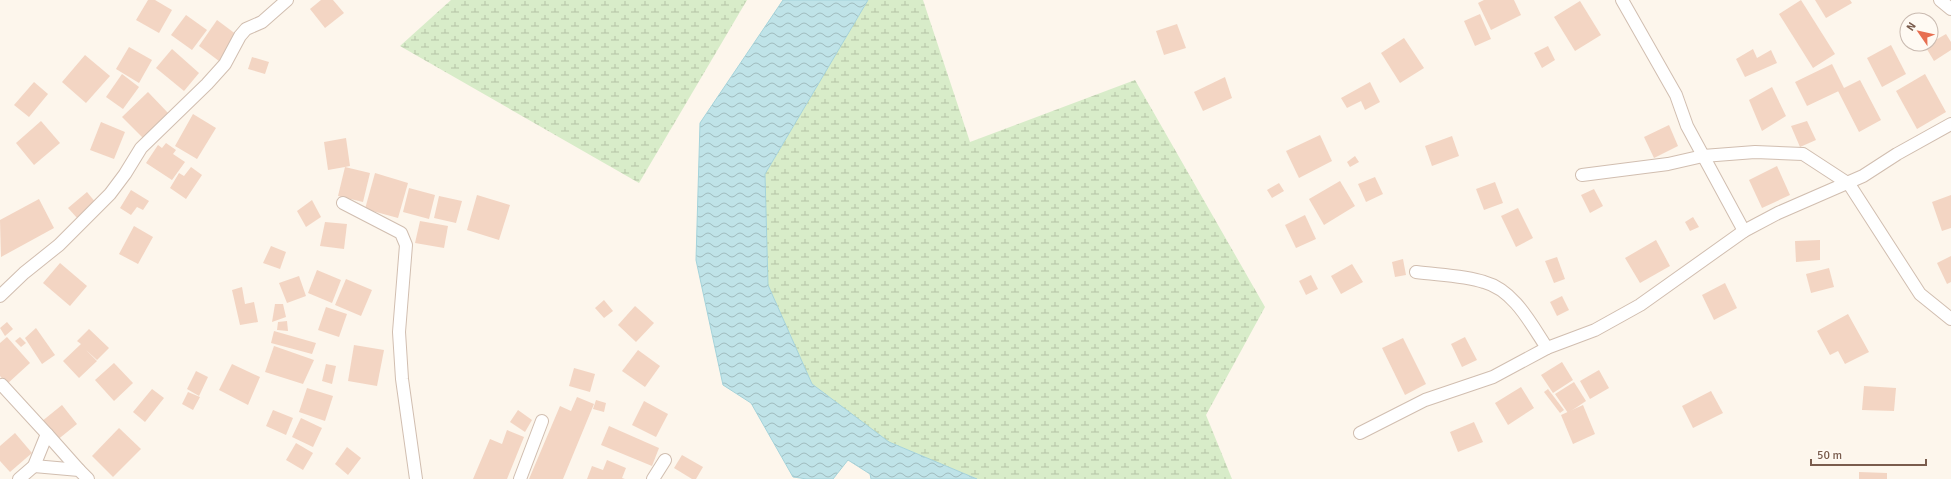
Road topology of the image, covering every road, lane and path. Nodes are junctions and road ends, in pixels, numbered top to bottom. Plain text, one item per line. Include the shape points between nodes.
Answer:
1 (287, 0) edge
2 (1622, 0) edge
3 (1940, 0) edge
4 (1951, 9) edge
5 (1951, 124) edge
6 (1703, 156) junction
7 (1582, 175) dead end
8 (1849, 184) junction
9 (343, 203) dead end
10 (1744, 231) junction
11 (1416, 272) dead end
12 (0, 296) edge
13 (1951, 319) edge
14 (1547, 348) junction
15 (1, 384) edge
16 (542, 421) dead end
17 (1360, 433) dead end
18 (47, 434) junction
19 (665, 460) dead end
20 (34, 466) junction
21 (80, 470) junction
22 (19, 479) edge
23 (88, 479) edge
24 (416, 479) edge
25 (520, 479) edge
26 (654, 479) edge

1 - 12 street via 262,22 246,28 225,64 208,84 141,148 110,194 59,245
2 - 6 street via 1676,95 1687,126
3 - 4 street
5 - 8 street
6 - 7 street via 1668,164
6 - 8 street via 1755,152 1803,154
6 - 10 street
8 - 10 street via 1778,213
8 - 13 street via 1920,294
9 - 24 street via 401,233 406,245 399,332 402,379
10 - 14 street via 1640,305 1595,330
11 - 14 street via 1485,282 1502,291 1516,304
14 - 17 street via 1493,377 1425,400
15 - 18 street
16 - 25 street
18 - 20 street
18 - 21 street
19 - 26 street
20 - 21 street
20 - 22 street
21 - 23 street

